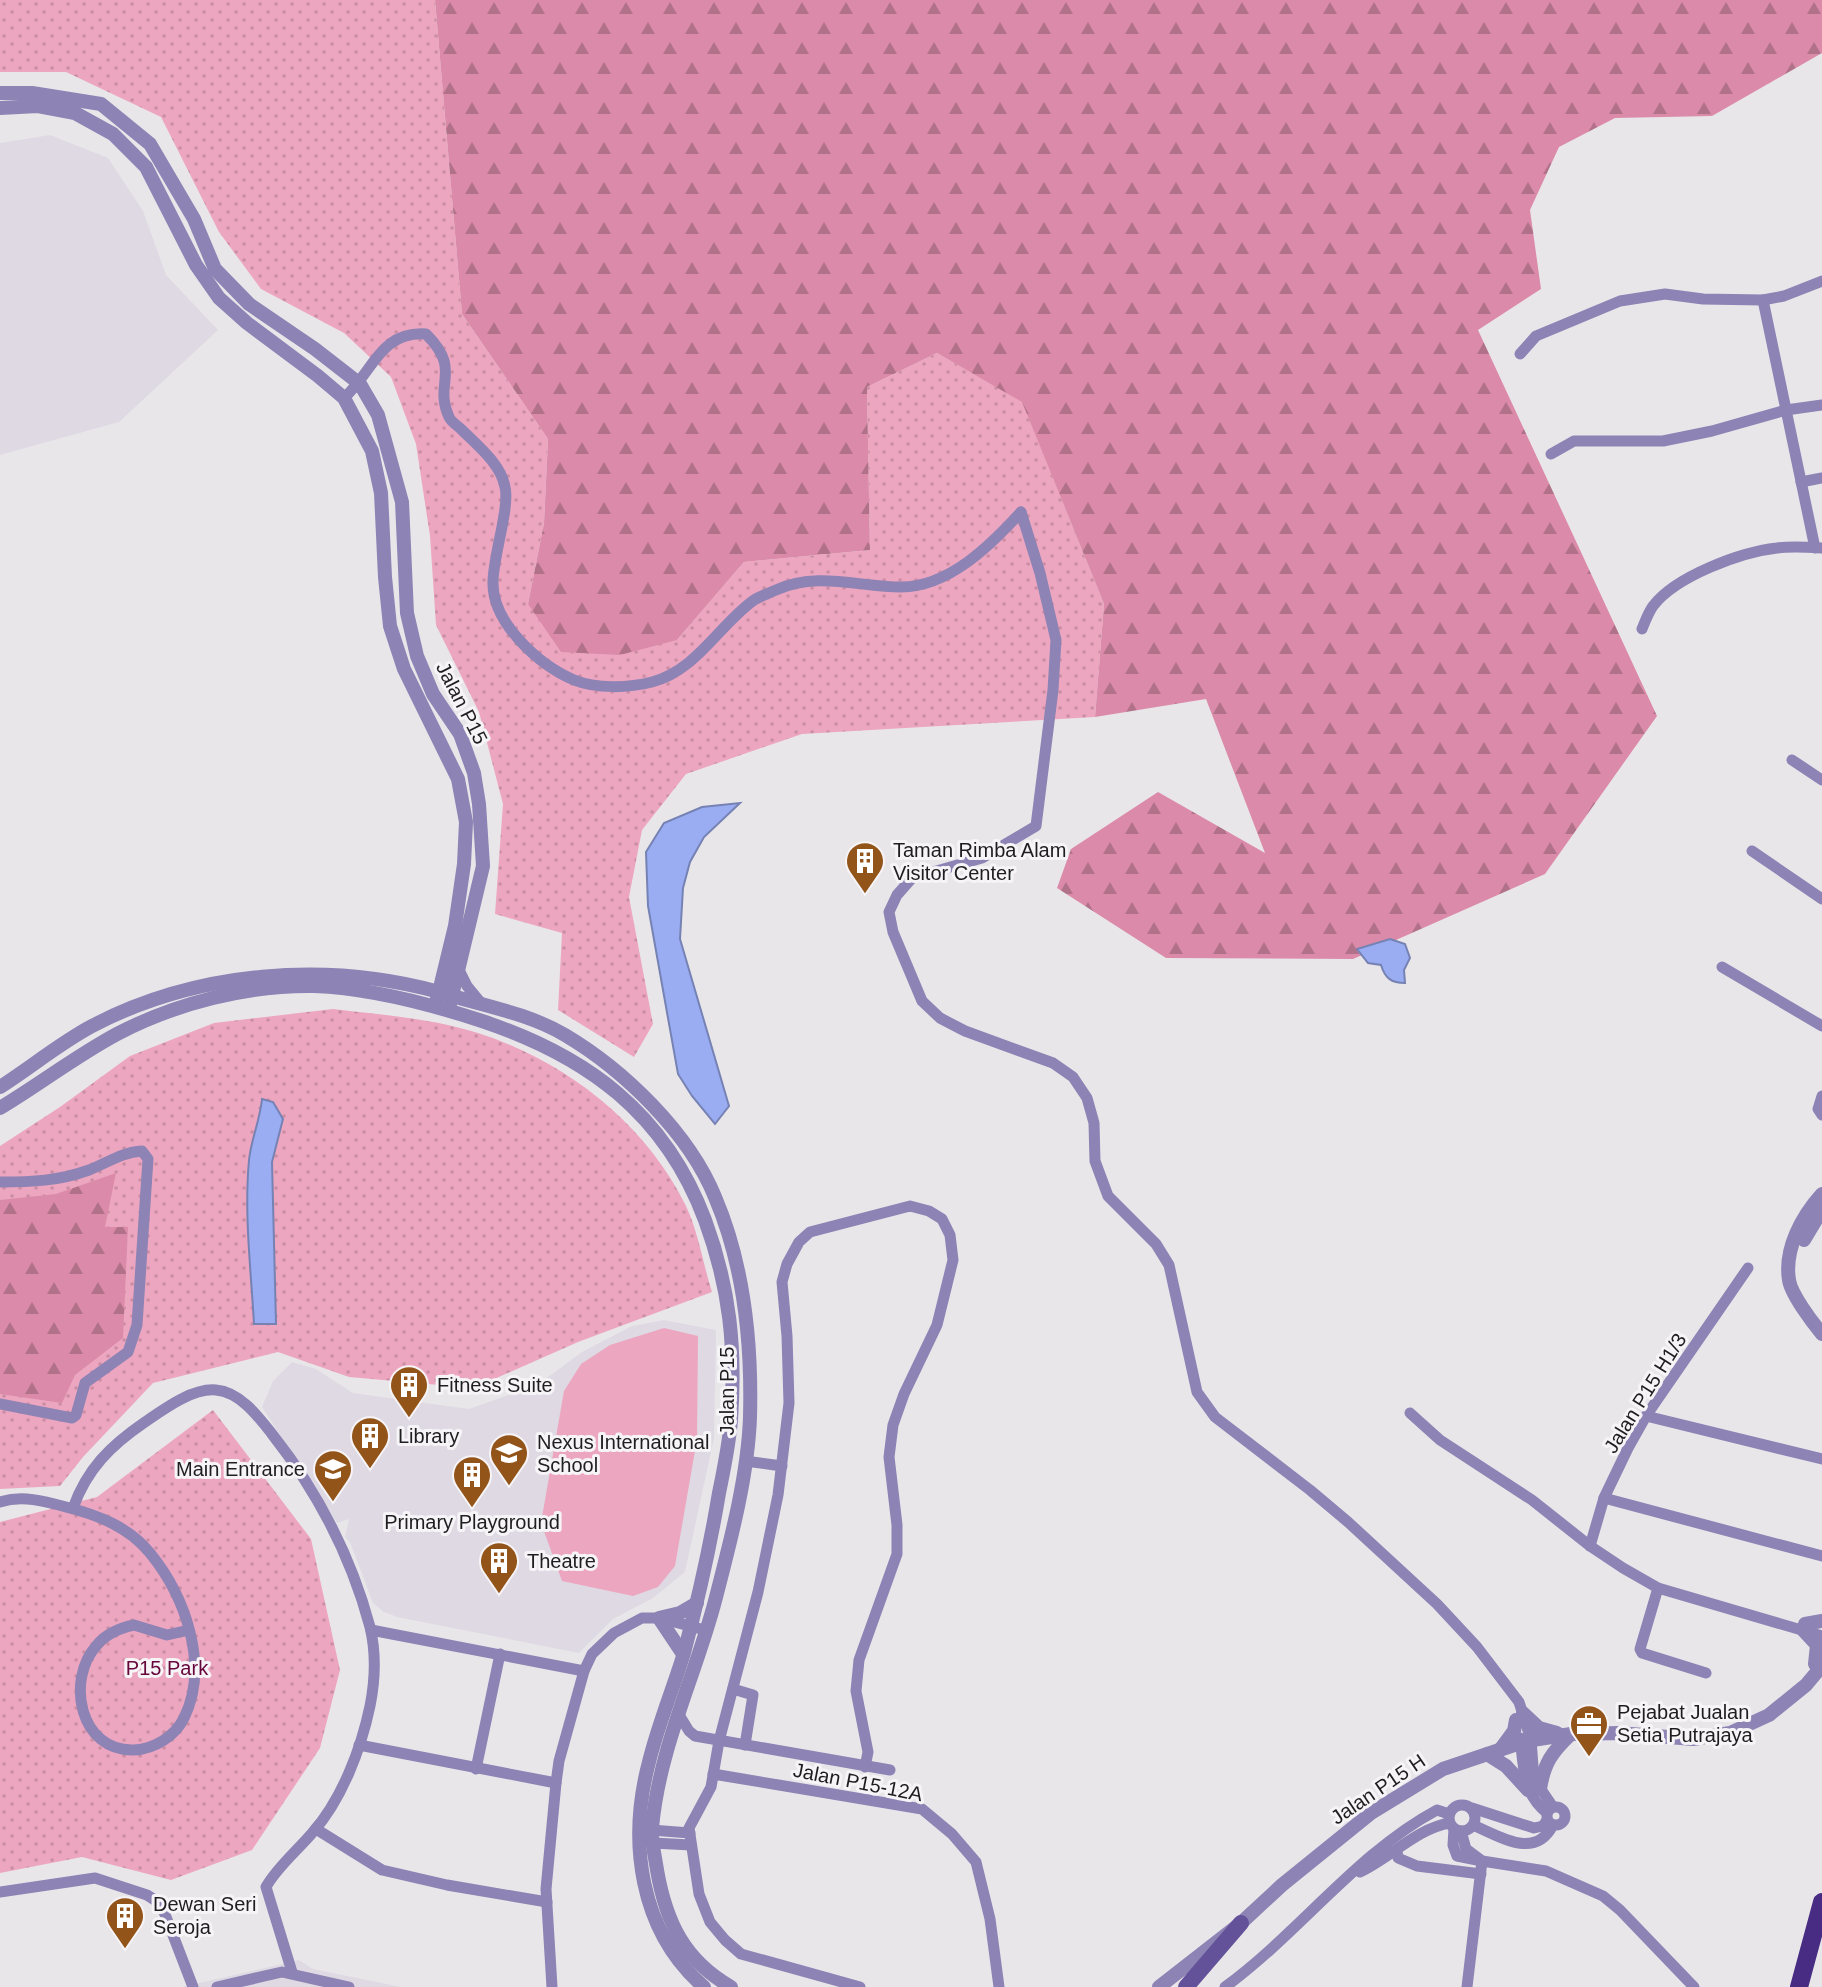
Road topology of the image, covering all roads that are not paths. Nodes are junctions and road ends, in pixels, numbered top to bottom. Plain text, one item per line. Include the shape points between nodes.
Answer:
1 (0, 93) edge
2 (0, 108) edge
3 (1822, 281) edge
4 (1763, 300) junction
5 (1520, 354) dead end
6 (360, 384) junction
7 (344, 398) junction
8 (1822, 405) edge
9 (1786, 410) junction
10 (1551, 454) dead end
11 (1822, 478) edge
12 (1801, 482) junction
13 (1818, 548) edge
14 (1642, 629) dead end
15 (1792, 760) dead end
16 (1822, 780) edge
17 (1752, 851) dead end
18 (1822, 899) edge
19 (1722, 967) dead end
20 (453, 969) junction
21 (232, 986) junction
22 (418, 986) junction
23 (444, 1002) junction
24 (483, 1005) junction
25 (1822, 1026) edge
26 (0, 1087) edge
27 (1822, 1096) edge
28 (0, 1108) edge
29 (1822, 1115) edge
30 (0, 1182) edge
31 (1822, 1194) edge
32 (1822, 1210) edge
33 (1748, 1268) dead end
34 (741, 1281) junction
35 (725, 1282) junction
36 (1799, 1299) junction
37 (1822, 1334) edge
38 (0, 1404) edge
39 (1410, 1413) dead end
40 (1646, 1416) junction
41 (1822, 1459) edge
42 (745, 1461) junction
43 (782, 1466) junction
44 (1604, 1498) junction
45 (0, 1502) edge
46 (73, 1508) junction
47 (1590, 1546) junction
48 (1822, 1556) edge
49 (1658, 1588) junction
50 (697, 1603) junction
51 (659, 1618) junction
52 (1822, 1621) edge
53 (698, 1628) junction
54 (1804, 1628) junction
55 (1822, 1629) edge
56 (189, 1630) junction
57 (371, 1630) junction
58 (1822, 1636) edge
59 (500, 1654) junction
60 (683, 1654) junction
61 (1820, 1661) edge
62 (584, 1671) junction
63 (1706, 1673) dead end
64 (733, 1689) junction
65 (678, 1713) junction
66 (1520, 1717) junction
67 (1568, 1734) junction
68 (719, 1741) junction
69 (1526, 1741) junction
70 (359, 1745) junction
71 (745, 1745) junction
72 (1493, 1752) junction
73 (865, 1767) junction
74 (476, 1769) junction
75 (890, 1770) dead end
76 (713, 1774) junction
77 (556, 1783) junction
78 (1534, 1790) junction
79 (1472, 1808) junction
80 (1550, 1816) junction
81 (1454, 1824) junction
82 (1473, 1825) junction
83 (316, 1829) junction
84 (652, 1837) junction
85 (690, 1839) junction
86 (1397, 1851) junction
87 (1383, 1860) junction
88 (1482, 1861) junction
89 (1417, 1866) junction
90 (1481, 1874) junction
91 (1352, 1875) junction
92 (0, 1892) edge
93 (547, 1902) junction
94 (1822, 1902) edge
95 (1241, 1923) junction
96 (1189, 1964) junction
97 (292, 1972) junction
98 (193, 1987) edge
99 (217, 1987) edge
100 (349, 1987) edge
101 (552, 1987) edge
102 (704, 1987) edge
103 (731, 1987) edge
104 (860, 1987) edge
105 (999, 1987) edge
106 (1159, 1987) edge
107 (1169, 1987) edge
108 (1186, 1987) edge
109 (1225, 1987) edge
110 (1467, 1987) edge
111 (1694, 1987) edge
112 (1799, 1987) edge

1 - 6 street via 101,104 150,144 194,219 215,269 249,304
2 - 7 street via 38,106 75,113 113,134 146,167 196,265 219,298
3 - 4 street
4 - 5 street via 1665,294 1620,301 1536,336
4 - 9 street
6 - 7 street
6 - 20 street, Jalan P15 via 378,415 402,502 407,613 417,656 433,694 460,734 474,773 483,866
6 - 66 street via 385,345 410,333 426,334 441,348 450,418 492,461 506,487 492,585 497,607 515,635 552,667 597,685 652,682 683,669 755,600 788,585 822,579 903,587 927,582 993,544 1021,512 1056,640 1036,826 982,858 912,878 889,912 903,957 922,1001 940,1018 1053,1063 1073,1077 1087,1098 1095,1161 1108,1196 1156,1244 1169,1265 1197,1392 1215,1417 1310,1490 1467,1637 1509,1687
7 - 20 street, Jalan P15 via 372,451 381,493 390,626 461,793 466,822
8 - 9 street
9 - 10 street via 1663,441 1574,441
9 - 12 street
11 - 12 street
12 - 13 street
13 - 14 street via 1778,547 1708,568 1653,606
15 - 16 street
17 - 18 street
19 - 25 street
20 - 22 street
20 - 23 street, Jalan P15
20 - 24 street
21 - 22 street via 262,976 325,975
21 - 23 street via 315,986
21 - 26 street via 141,1004 90,1027
21 - 28 street via 121,1032
22 - 23 street
23 - 24 street, Jalan P15
23 - 35 street, Jalan P15 via 552,1048 627,1099 678,1161
24 - 34 street, Jalan P15 via 563,1034 604,1061 651,1103 690,1152 715,1195
27 - 29 street
30 - 38 street via 54,1181 128,1151 142,1151 148,1159 137,1325 128,1352 85,1383 72,1418
31 - 36 street via 1802,1220 1793,1244 1789,1283
32 - 36 street via 1801,1246 1796,1268
33 - 40 street, Jalan P15 H1/3
34 - 35 street
34 - 42 street, Jalan P15 via 749,1357
35 - 50 street, Jalan P15 via 732,1328 731,1422
36 - 37 street
39 - 47 street
40 - 41 street
40 - 44 street, Jalan P15 H1/3
42 - 43 street
42 - 53 street, Jalan P15 via 715,1602
43 - 64 street
43 - 73 street via 789,1377 782,1282 799,1242 810,1232 910,1206 929,1211 942,1219 950,1235 953,1260 937,1325 893,1425 889,1457 897,1554 859,1660 856,1691 868,1752
44 - 47 street, Jalan P15 H1/3
44 - 48 street
45 - 46 street via 25,1499
46 - 56 street via 120,1526 148,1551 171,1582
46 - 57 street via 88,1473 136,1428 200,1392 225,1392 258,1417 302,1474 353,1573
47 - 49 street
49 - 54 street
49 - 63 street via 1642,1653
50 - 51 street
50 - 53 street, Jalan P15
51 - 53 street
51 - 60 street
51 - 62 street via 642,1618 614,1633 592,1654
52 - 54 street
53 - 60 street, Jalan P15
53 - 65 street, Jalan P15
54 - 55 street
54 - 58 street
54 - 61 street via 1817,1645
56 - 56 street via 194,1681 179,1726 148,1747 108,1746 90,1726 80,1702 82,1676 95,1646 134,1625 167,1635
57 - 59 street
57 - 70 street via 373,1687
59 - 62 street
59 - 74 street
60 - 102 street, Jalan P15 via 642,1791 640,1862 660,1932 671,1953
61 - 67 street, Jalan P15 H via 1769,1715 1730,1733 1693,1739
62 - 77 street
64 - 68 street
64 - 71 street via 753,1695
65 - 68 street via 695,1736
65 - 84 street, Jalan P15 via 665,1751
66 - 67 street via 1539,1728
66 - 69 street
66 - 72 street
67 - 69 street, Jalan P15 H
67 - 78 street
68 - 71 street
68 - 76 street
69 - 72 street, Jalan P15 H
69 - 78 street via 1522,1770
70 - 74 street
70 - 83 street
71 - 73 street
72 - 78 street
72 - 95 street, Jalan P15 H via 1443,1769 1371,1813
73 - 75 street
74 - 77 street
76 - 85 street
76 - 105 street, Jalan P15-12A via 922,1809 976,1862
77 - 93 street
78 - 80 street via 1538,1806
79 - 80 street via 1534,1828
79 - 81 street via 1459,1805
79 - 82 street
80 - 82 street via 1546,1839 1535,1844
81 - 82 street
81 - 86 street via 1429,1830
81 - 88 street via 1457,1856
81 - 91 street via 1437,1810 1425,1816
83 - 93 street via 378,1869
83 - 97 street via 266,1887
84 - 85 street
84 - 103 street, Jalan P15 via 674,1928 700,1966
85 - 104 street via 699,1894 710,1922 741,1954
86 - 87 street
86 - 89 street via 1398,1858
87 - 89 street
87 - 91 street
88 - 90 street
88 - 111 street via 1546,1871 1603,1896
89 - 90 street
90 - 110 street
91 - 109 street via 1263,1959
92 - 98 street via 95,1878 147,1895 161,1904
93 - 101 street
94 - 112 main road
95 - 96 street, Jalan P15 H
95 - 108 main road
96 - 106 street, Jalan P15 H
96 - 107 street, Jalan P15 H
97 - 99 street
97 - 100 street

